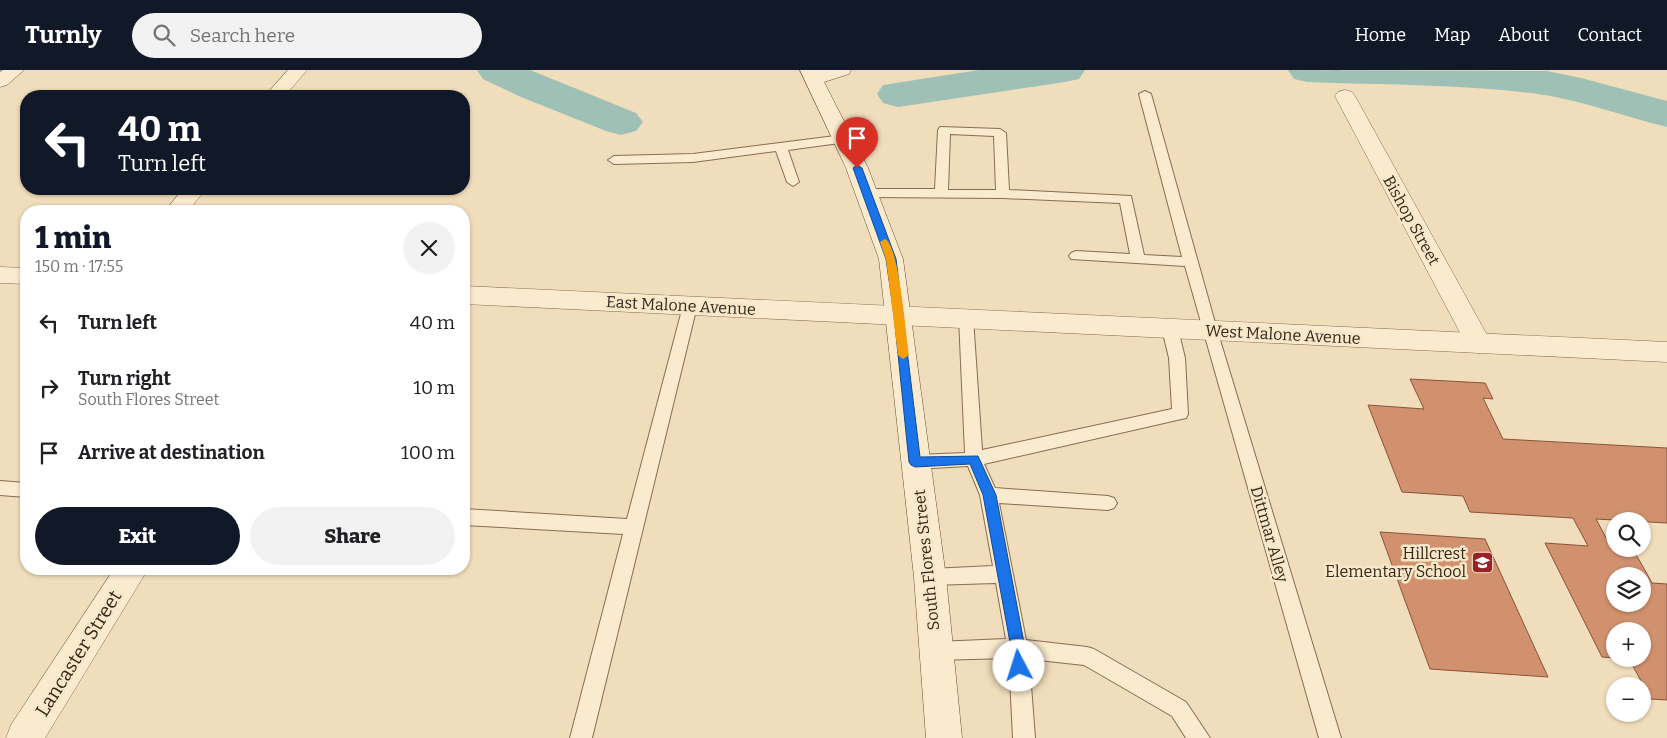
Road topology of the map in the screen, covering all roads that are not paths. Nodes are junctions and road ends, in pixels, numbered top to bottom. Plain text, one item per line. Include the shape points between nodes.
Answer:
1 (16, 70) edge
2 (298, 70) edge
3 (842, 70) edge
4 (811, 75) edge
5 (0, 81) edge
6 (281, 90) edge
7 (1145, 94) dead end
8 (1345, 96) dead end
9 (843, 139) junction
10 (781, 147) junction
11 (614, 160) dead end
12 (793, 182) dead end
13 (868, 193) junction
14 (941, 193) junction
15 (1003, 194) junction
16 (190, 195) edge
17 (181, 205) edge
18 (1076, 256) dead end
19 (1138, 259) junction
20 (1191, 262) junction
21 (0, 275) edge
22 (20, 276) edge
23 (470, 295) edge
24 (690, 306) junction
25 (899, 315) junction
26 (966, 318) junction
27 (1170, 329) junction
28 (1209, 330) junction
29 (1479, 344) junction
30 (1667, 352) edge
31 (974, 459) junction
32 (915, 462) junction
33 (0, 488) edge
34 (20, 490) edge
35 (989, 495) junction
36 (1108, 503) dead end
37 (470, 517) edge
38 (635, 527) junction
39 (1005, 574) junction
40 (128, 575) edge
41 (930, 577) junction
42 (1018, 648) junction
43 (936, 651) junction
44 (24, 738) edge
45 (581, 738) edge
46 (944, 738) edge
47 (1024, 738) edge
48 (1199, 738) edge
49 (1330, 738) edge

1 - 5 street
2 - 6 street
3 - 4 street
4 - 9 street, South Flores Street
7 - 20 lane, Dittmar Alley
8 - 29 street, Bishop Street
9 - 10 lane
9 - 13 street, South Flores Street
10 - 11 lane via 692,158
10 - 12 lane
13 - 14 lane
13 - 25 street, South Flores Street via 891,259
14 - 15 lane
14 - 15 lane via 944,130 1000,133
15 - 19 lane via 1126,199
16 - 17 street
18 - 19 lane
19 - 20 lane
20 - 28 lane, Dittmar Alley
21 - 22 street
23 - 24 street, East Malone Avenue
24 - 25 street, East Malone Avenue
24 - 38 lane
25 - 26 street, West Malone Avenue
25 - 32 street, South Flores Street
26 - 27 street, West Malone Avenue
26 - 31 lane
27 - 28 street, West Malone Avenue
27 - 31 lane via 1177,358 1180,414
28 - 29 street, West Malone Avenue
28 - 49 lane, Dittmar Alley
29 - 30 street, West Malone Avenue
31 - 32 lane
31 - 35 lane
32 - 41 street, South Flores Street
33 - 34 lane
35 - 36 lane
35 - 39 lane
37 - 38 lane
38 - 45 lane
39 - 41 lane
39 - 42 lane
40 - 44 street, Lancaster Street
41 - 43 street, South Flores Street
42 - 43 lane
42 - 47 lane
42 - 48 lane via 1087,656 1179,709
43 - 46 street, South Flores Street

